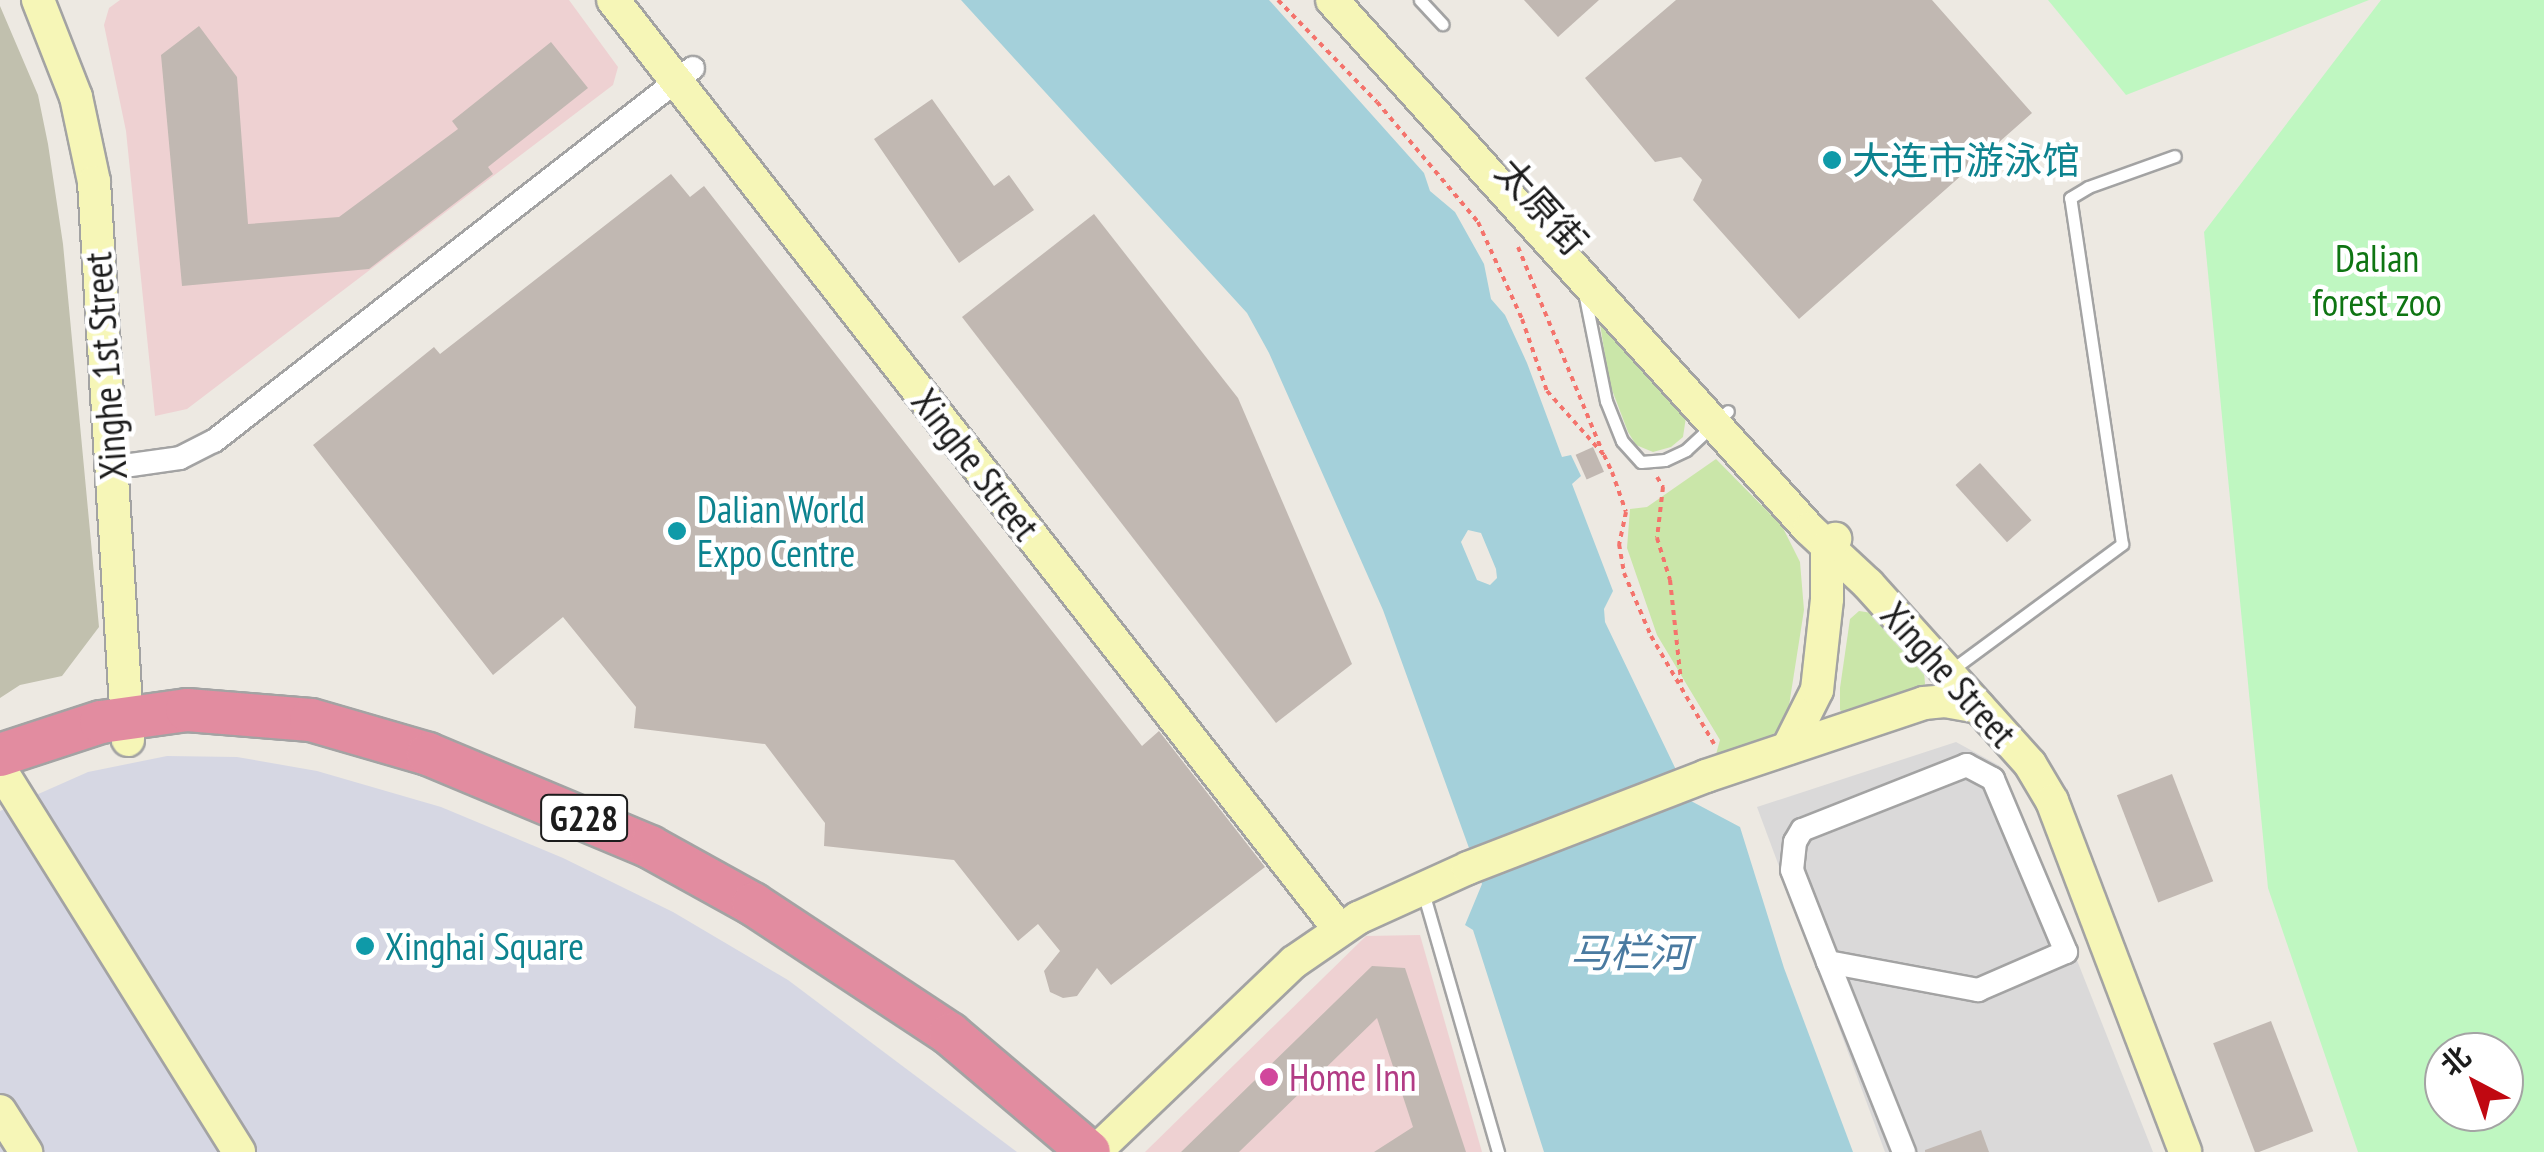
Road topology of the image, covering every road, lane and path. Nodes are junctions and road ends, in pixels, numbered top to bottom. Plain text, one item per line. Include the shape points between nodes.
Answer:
1 (38, 0) edge
2 (60, 0) edge
3 (612, 0) edge
4 (640, 0) edge
5 (1278, 0) edge
6 (1332, 0) edge
7 (1356, 0) edge
8 (1420, 0) edge
9 (1442, 24) dead end
10 (685, 75) junction
11 (2175, 156) dead end
12 (1517, 245) dead end
13 (1582, 278) junction
14 (1721, 418) junction
15 (1604, 455) junction
16 (1652, 461) junction
17 (131, 465) junction
18 (1833, 541) junction
19 (1952, 670) junction
20 (1682, 687) junction
21 (1978, 706) junction
22 (138, 728) junction
23 (1788, 748) junction
24 (1708, 765) junction
25 (1, 770) edge
26 (1422, 888) junction
27 (1342, 920) junction
28 (1828, 962) junction
29 (0, 1111) edge
30 (1077, 1150) edge
31 (26, 1152) edge
32 (239, 1152) edge
33 (1498, 1152) edge
34 (1904, 1152) edge
35 (2185, 1152) edge
36 (2200, 1152) edge

1 - 22 street, Xinghe 1st Street via 76,97 94,182
2 - 17 street, Xinghe 1st Street via 85,55 106,136
3 - 10 street, Xinghe Street
4 - 10 street, Xinghe Street
5 - 15 path via 1457,192 1493,254 1547,392
6 - 13 street, 太原街
7 - 14 street, 太原街
8 - 9 lane
10 - 17 street via 214,442 180,458
10 - 27 street, Xinghe Street
11 - 19 lane via 2070,198 2122,544
12 - 15 path
13 - 14 street, Xinghe Street
13 - 16 lane via 1606,401 1622,441 1642,462
14 - 16 lane via 1686,450
14 - 18 street, Xinghe Street
15 - 20 path via 1626,512 1624,573
16 - 20 path via 1663,487 1657,538 1670,580
17 - 22 street, Xinghe 1st Street
18 - 19 street, Xinghe Street
18 - 23 street via 1816,690
19 - 21 street, Xinghe Street
19 - 36 street, Xinghe Street via 2040,756 2066,797
20 - 24 path via 1715,742
21 - 23 street via 1924,704
21 - 35 street, Xinghe Street via 2044,784
22 - 25 highway, G228 via 34,741
22 - 30 highway, G228 via 187,710 249,713 370,734 634,840 853,966 950,1034
23 - 24 street
24 - 26 street
25 - 32 street
26 - 27 street
26 - 33 lane
27 - 30 street via 1280,944
28 - 28 street via 1978,990 2066,952 1993,780 1966,765 1802,830 1792,870
28 - 34 street
29 - 31 street

